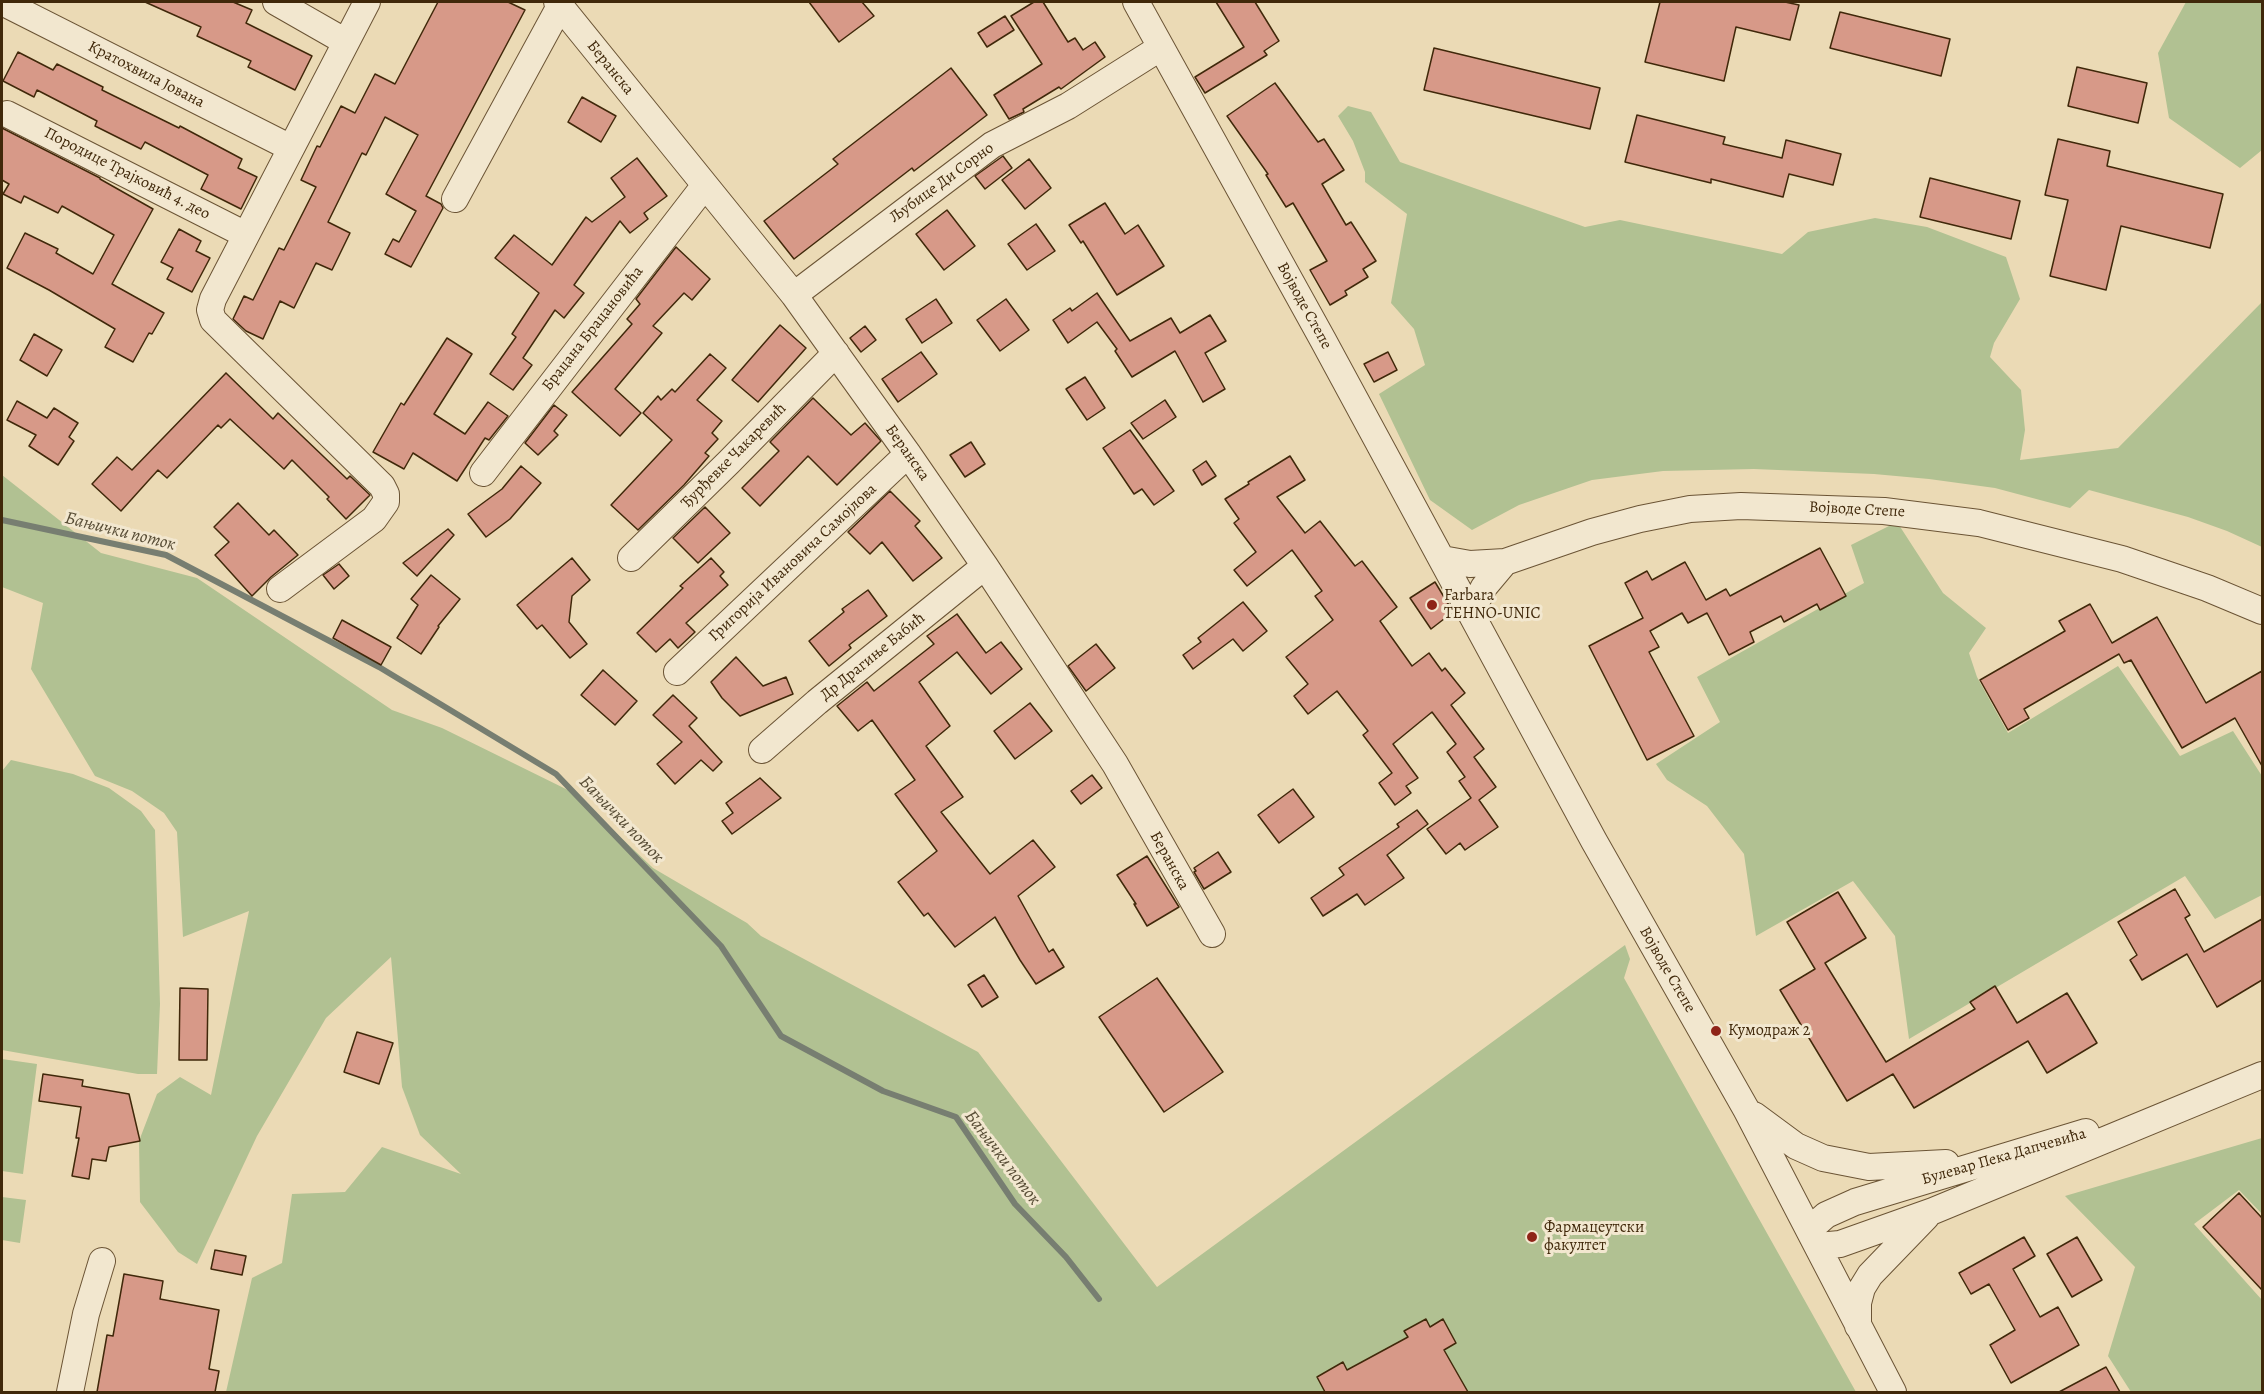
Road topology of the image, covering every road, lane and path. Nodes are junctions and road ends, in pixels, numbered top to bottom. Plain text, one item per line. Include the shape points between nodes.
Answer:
1 (2, 2) edge
2 (276, 2) edge
3 (368, 2) edge
4 (1136, 2) edge
5 (559, 4) edge
6 (346, 42) junction
7 (1160, 48) junction
8 (7, 114) dead end
9 (291, 148) junction
10 (705, 185) junction
11 (455, 199) dead end
12 (246, 235) junction
13 (794, 295) junction
14 (836, 353) junction
15 (908, 454) junction
16 (483, 473) dead end
17 (631, 558) dead end
18 (1442, 559) junction
19 (1505, 562) junction
20 (985, 566) junction
21 (280, 589) dead end
22 (2262, 611) edge
23 (1471, 612) junction
24 (677, 672) dead end
25 (762, 750) dead end
26 (1212, 934) dead end
27 (2262, 1075) edge
28 (2205, 1099) junction
29 (1746, 1108) junction
30 (1988, 1160) junction
31 (1933, 1211) junction
32 (1814, 1238) junction
33 (102, 1261) dead end
34 (1858, 1326) junction
35 (70, 1392) edge
36 (1893, 1392) edge

1 - 9 street, Кратохвила Јована
2 - 6 street
3 - 6 street
4 - 7 street, Војводе Степе
5 - 10 street, Беранска
5 - 11 street
6 - 9 street
7 - 13 street, Љубице Ди Сорно via 1068,106 992,145
7 - 18 street, Војводе Степе
8 - 12 street, Породице Трајковић 4. део
9 - 12 street
10 - 13 street, Беранска
10 - 16 street, Брацана Брацановића
12 - 21 street via 213,299 213,320 386,494 386,502 374,519
13 - 14 street, Беранска
14 - 15 street, Беранска
14 - 17 street, Ђурђевке Чакаревић
15 - 20 street, Беранска
15 - 24 street, Григорија Ивановича Самојлова
18 - 19 street, Војводе Степе via 1470,564
18 - 23 street, Војводе Степе
19 - 22 street, Војводе Степе via 1592,532 1690,509 1770,506 1884,511 1979,523 2122,559
19 - 23 street via 1484,587
20 - 25 street, Др Драгиње Бабић
20 - 26 street, Беранска via 1115,764
23 - 29 street, Војводе Степе via 1600,851
27 - 28 street, Булевар Пека Дапчевића
28 - 30 street, Булевар Пека Дапчевића
28 - 31 street, Булевар Пека Дапчевића
29 - 30 street via 1796,1146 1834,1161 1869,1167
29 - 32 street, Војводе Степе
30 - 32 street, Булевар Пека Дапчевића via 1855,1202 1826,1215
31 - 32 street, Булевар Пека Дапчевића via 1840,1244
31 - 34 street via 1870,1275 1858,1303
32 - 34 street, Војводе Степе
33 - 35 street
34 - 36 street, Војводе Степе

